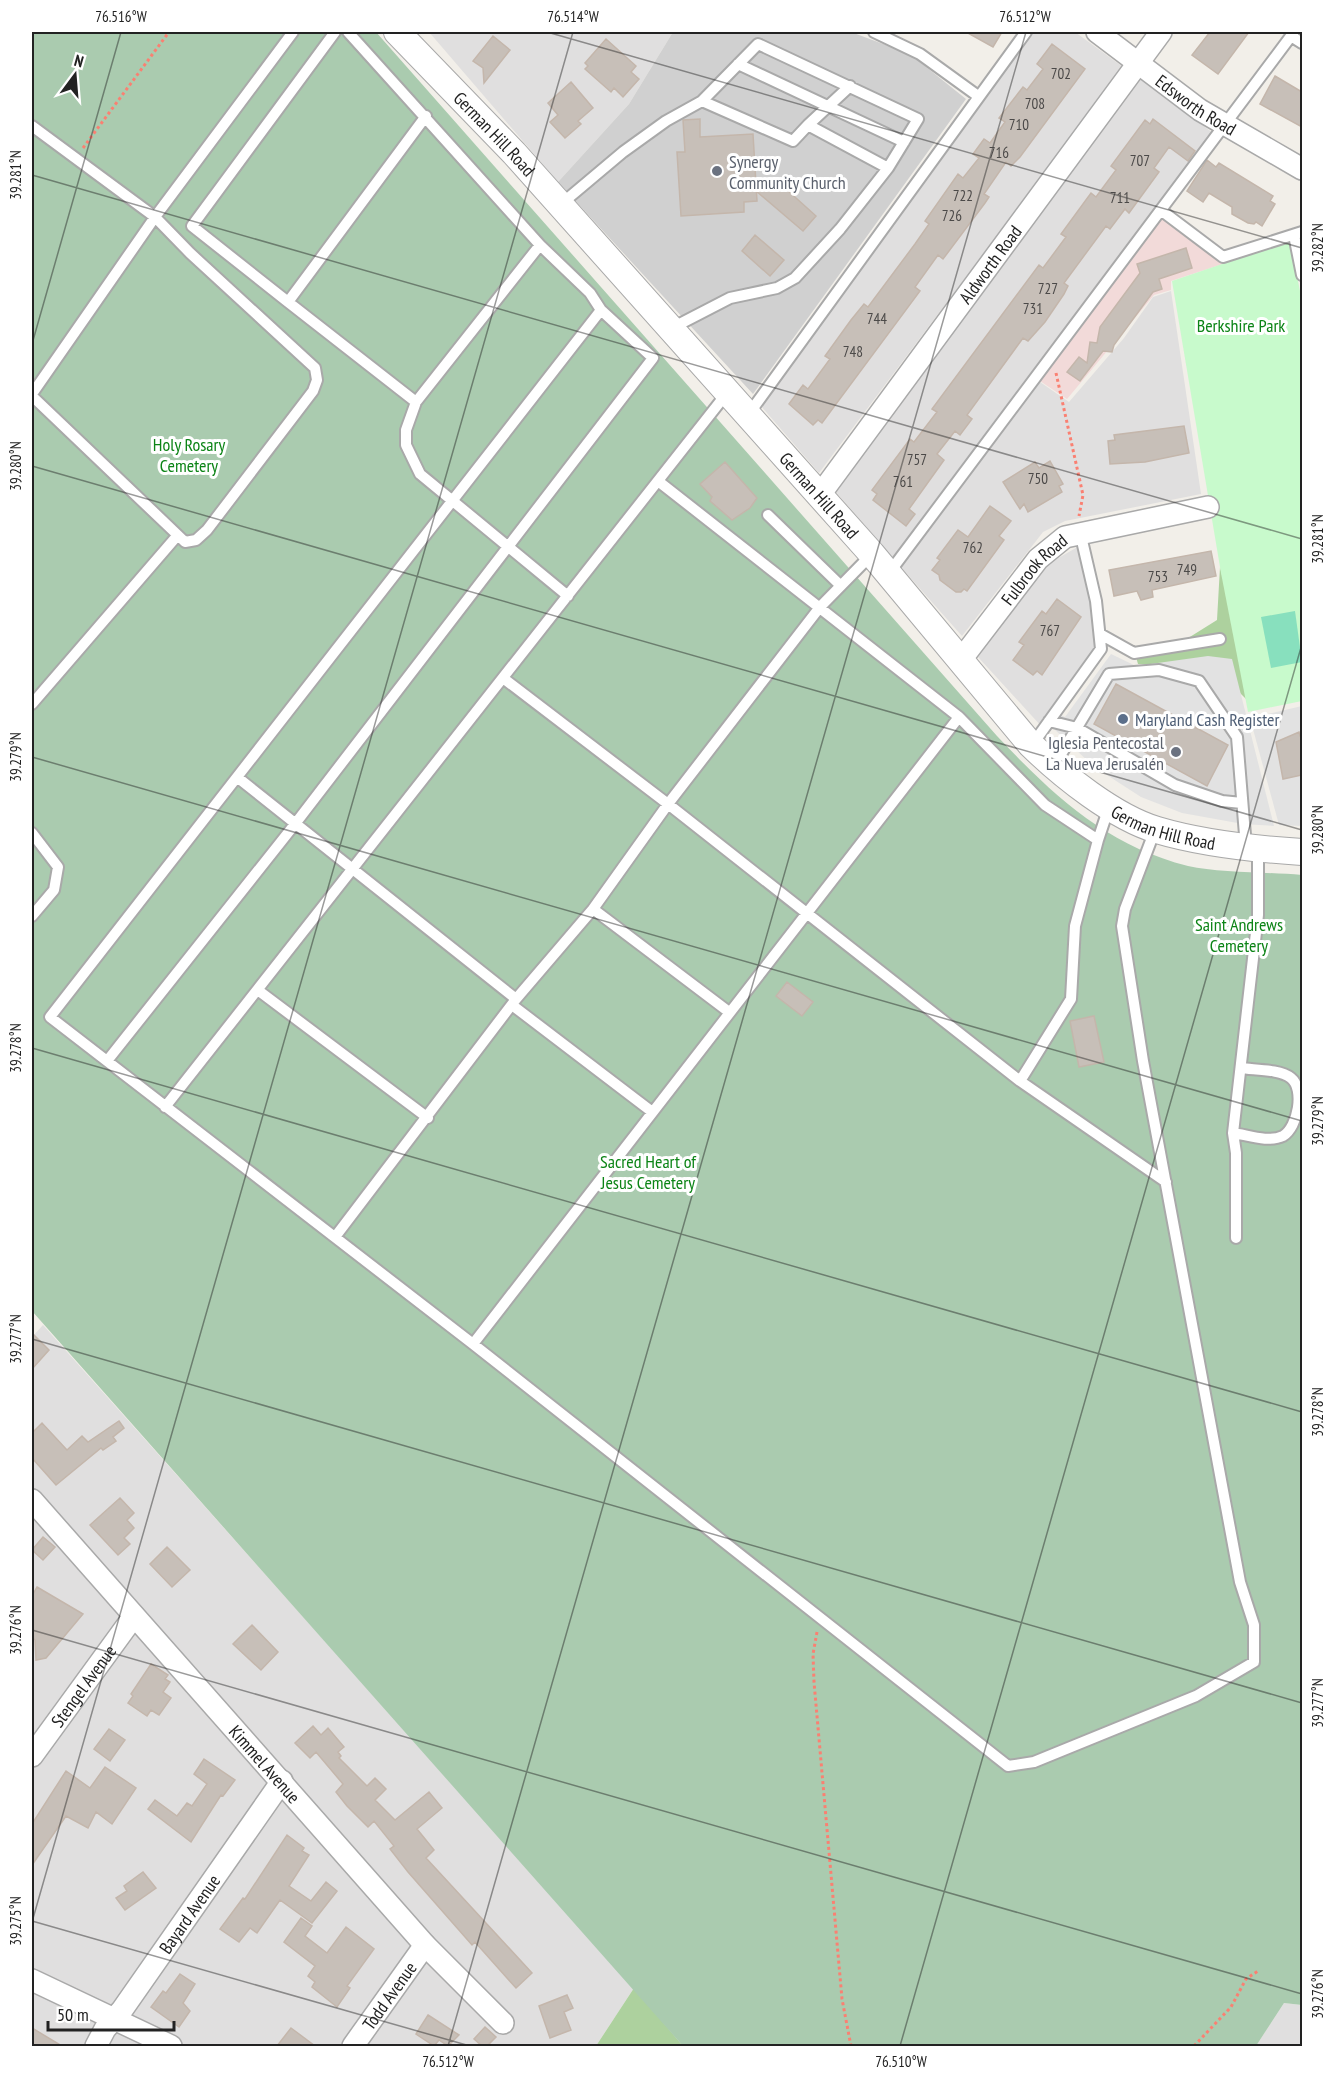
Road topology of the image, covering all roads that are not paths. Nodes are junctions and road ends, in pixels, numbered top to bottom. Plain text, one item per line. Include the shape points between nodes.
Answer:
1 (294, 32) edge
2 (335, 32) edge
3 (348, 32) edge
4 (397, 32) edge
5 (874, 32) edge
6 (1026, 32) edge
7 (1097, 32) edge
8 (1161, 32) edge
9 (1292, 34) edge
10 (1302, 43) edge
11 (1138, 63) junction
12 (738, 64) junction
13 (850, 86) junction
14 (978, 96) junction
15 (702, 101) junction
16 (827, 107) junction
17 (426, 116) junction
18 (1223, 124) junction
19 (808, 125) junction
20 (32, 126) edge
21 (904, 142) junction
22 (888, 168) junction
23 (1302, 169) edge
24 (560, 205) junction
25 (1162, 211) junction
26 (155, 217) junction
27 (1298, 234) edge
28 (540, 245) junction
29 (1302, 275) edge
30 (288, 302) junction
31 (601, 310) junction
32 (670, 329) junction
33 (727, 393) junction
34 (32, 395) edge
35 (416, 402) junction
36 (748, 416) junction
37 (658, 481) junction
38 (819, 496) junction
39 (451, 500) junction
40 (1208, 507) dead end
41 (768, 515) dead end
42 (1080, 532) junction
43 (177, 536) junction
44 (508, 546) junction
45 (872, 554) junction
46 (889, 573) junction
47 (840, 585) junction
48 (568, 596) junction
49 (820, 607) junction
50 (1100, 634) junction
51 (1220, 639) dead end
52 (960, 661) junction
53 (503, 678) junction
54 (32, 704) edge
55 (959, 717) junction
56 (1050, 721) junction
57 (1077, 728) junction
58 (1031, 746) junction
59 (1053, 766) junction
60 (237, 777) junction
61 (1242, 803) junction
62 (668, 804) junction
63 (1109, 806) junction
64 (295, 824) junction
65 (1155, 830) junction
66 (32, 833) edge
67 (1098, 840) junction
68 (1252, 848) junction
69 (1302, 852) edge
70 (353, 870) junction
71 (593, 909) junction
72 (808, 915) junction
73 (32, 916) edge
74 (259, 991) junction
75 (514, 1002) junction
76 (729, 1012) junction
77 (107, 1061) junction
78 (1241, 1068) junction
79 (1020, 1081) junction
80 (165, 1107) junction
81 (651, 1112) junction
82 (428, 1118) junction
83 (1233, 1133) junction
84 (1166, 1182) junction
85 (335, 1236) junction
86 (1236, 1238) dead end
87 (473, 1344) junction
88 (32, 1500) edge
89 (134, 1616) junction
90 (32, 1756) edge
91 (282, 1782) junction
92 (425, 1945) junction
93 (32, 1980) edge
94 (112, 2019) junction
95 (503, 2023) dead end
96 (96, 2046) edge
97 (171, 2046) edge
98 (352, 2046) edge

1 - 26 lane
2 - 30 lane via 192,226
3 - 17 lane
4 - 24 street, German Hill Road
5 - 14 lane via 920,54
6 - 14 lane
7 - 11 street, Edsworth Road
8 - 11 street, Aldworth Road
9 - 10 lane
9 - 18 lane
11 - 18 street, Edsworth Road
11 - 38 street, Aldworth Road
12 - 13 lane via 758,44
12 - 15 lane
12 - 16 lane
13 - 16 lane
13 - 21 lane via 918,119
14 - 36 lane
15 - 19 lane via 794,141
15 - 24 lane via 622,152
16 - 19 lane
16 - 21 lane
17 - 28 lane
17 - 30 lane
18 - 23 street, Edsworth Road
18 - 25 lane
19 - 22 lane
20 - 26 lane
21 - 22 lane
22 - 32 lane via 795,278 777,288 730,298
24 - 32 street, German Hill Road
25 - 27 lane via 1223,257
25 - 46 lane
26 - 34 lane
26 - 43 lane via 315,368 317,380 313,392 207,530 196,540 185,542
27 - 29 lane
28 - 31 lane via 590,293
28 - 35 lane
30 - 35 lane
31 - 39 lane
31 - 44 lane via 653,358
32 - 33 street, German Hill Road
33 - 36 street, German Hill Road
33 - 37 lane
34 - 43 lane
35 - 39 lane via 406,430 406,445 420,474
36 - 38 street, German Hill Road
37 - 48 lane
37 - 49 lane
38 - 45 street, German Hill Road
39 - 44 lane
39 - 60 lane
40 - 42 street, Fulbrook Road
41 - 47 lane
42 - 50 lane
42 - 52 street, Fulbrook Road via 1065,537 1038,559
43 - 54 lane
44 - 48 lane
44 - 64 lane
45 - 46 street, German Hill Road
45 - 47 lane
46 - 52 street, German Hill Road
47 - 49 lane
48 - 53 lane
49 - 55 lane
49 - 62 lane
50 - 51 lane via 1134,653
50 - 56 lane via 1101,649
52 - 58 street, German Hill Road
53 - 62 lane
53 - 70 lane
55 - 67 lane via 1045,805
55 - 72 lane
56 - 57 lane
56 - 58 lane
57 - 59 lane
57 - 61 lane via 1175,785 1221,801
57 - 61 lane via 1109,674 1159,670 1199,681 1237,737
58 - 59 street, German Hill Road
59 - 63 street, German Hill Road
60 - 64 lane
60 - 77 lane via 50,1017
61 - 68 lane
62 - 71 lane
62 - 72 lane
63 - 65 street, German Hill Road
63 - 67 lane
64 - 70 lane
64 - 77 lane
65 - 68 street, German Hill Road
65 - 84 lane via 1122,926
66 - 73 lane via 58,867 54,890
67 - 79 lane via 1075,926 1071,999
68 - 69 street, German Hill Road
68 - 78 lane via 1258,915
70 - 74 lane
70 - 75 lane
71 - 75 lane
71 - 76 lane
72 - 76 lane
72 - 79 lane
74 - 80 lane
74 - 82 lane
75 - 81 lane
75 - 82 lane
76 - 81 lane
77 - 80 lane
78 - 83 lane
78 - 83 lane via 1288,1076 1296,1083 1298,1099 1295,1120 1285,1135 1270,1140
79 - 84 lane
80 - 85 lane
81 - 87 lane
82 - 85 lane
83 - 86 lane
84 - 87 lane via 1240,1581 1254,1625 1254,1662 1196,1696 1034,1762 1008,1766
85 - 87 lane
88 - 89 street, Kimmel Avenue
89 - 90 street, Stengel Avenue
89 - 91 street, Kimmel Avenue
91 - 92 street, Kimmel Avenue
91 - 94 street, Bayard Avenue
92 - 95 street, Kimmel Avenue
92 - 98 street, Todd Avenue
93 - 94 street
94 - 96 street, Bayard Avenue
94 - 97 street

